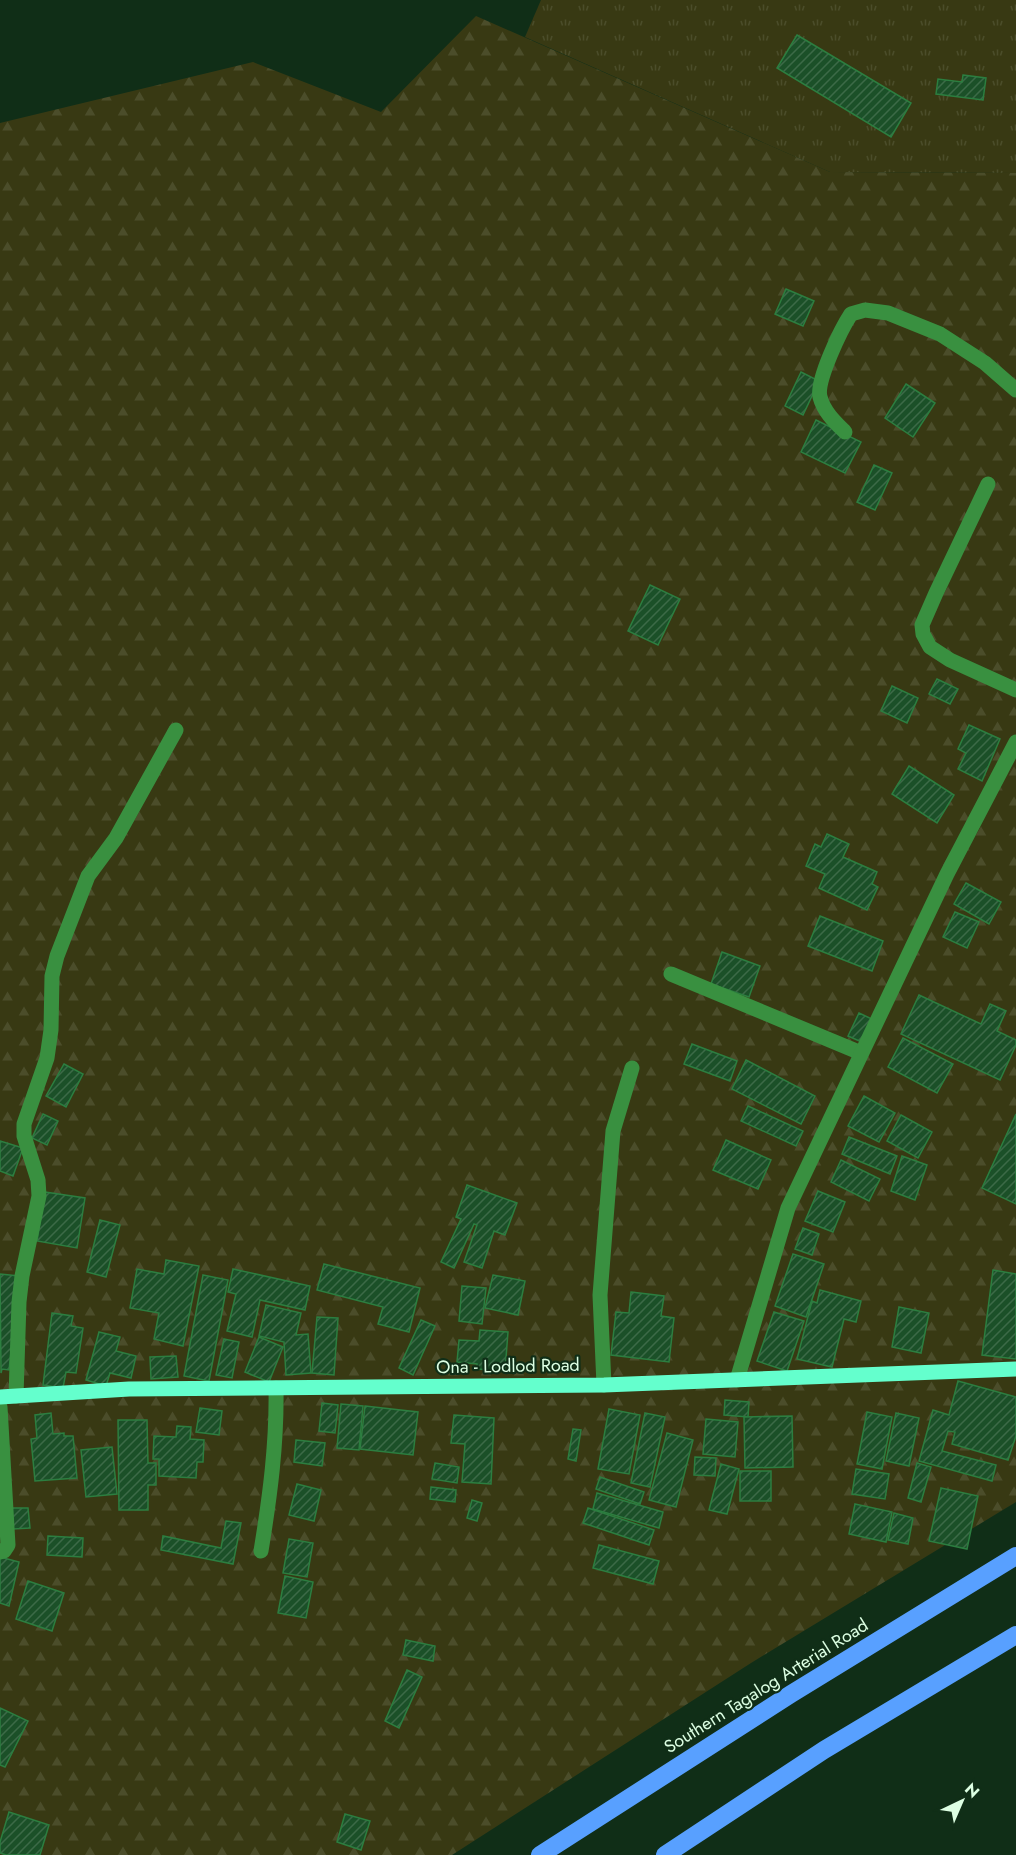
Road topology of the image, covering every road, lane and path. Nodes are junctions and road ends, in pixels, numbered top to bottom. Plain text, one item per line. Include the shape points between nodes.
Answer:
1 (1016, 390) edge
2 (845, 432) dead end
3 (988, 484) dead end
4 (1016, 690) edge
5 (176, 730) dead end
6 (1016, 742) edge
7 (671, 974) dead end
8 (861, 1053) junction
9 (632, 1068) dead end
10 (1016, 1369) edge
11 (737, 1380) junction
12 (604, 1385) junction
13 (276, 1388) junction
14 (16, 1396) junction
15 (0, 1397) edge
16 (0, 1407) edge
17 (261, 1551) dead end
18 (0, 1552) edge
19 (1016, 1556) edge
20 (1016, 1635) edge
21 (540, 1855) edge
22 (665, 1855) edge

1 - 2 street via 985,363 940,334 888,313 865,310 851,314 841,329 819,388 826,411
3 - 4 street via 922,625 923,634 930,648
5 - 14 street via 116,838 88,876 52,976 47,1058 24,1124 39,1196 22,1275
6 - 8 street
7 - 8 street
8 - 11 street via 788,1208
9 - 12 street via 613,1131 600,1294
10 - 11 main road, Ona - Lodlod Road
11 - 12 main road, Ona - Lodlod Road
12 - 13 main road, Ona - Lodlod Road
13 - 14 main road, Ona - Lodlod Road via 129,1389
13 - 17 street via 273,1475
14 - 15 main road, Ona - Lodlod Road
16 - 18 street via 8,1540 6,1549
19 - 21 highway, Southern Tagalog Arterial Road
20 - 22 highway via 824,1750

